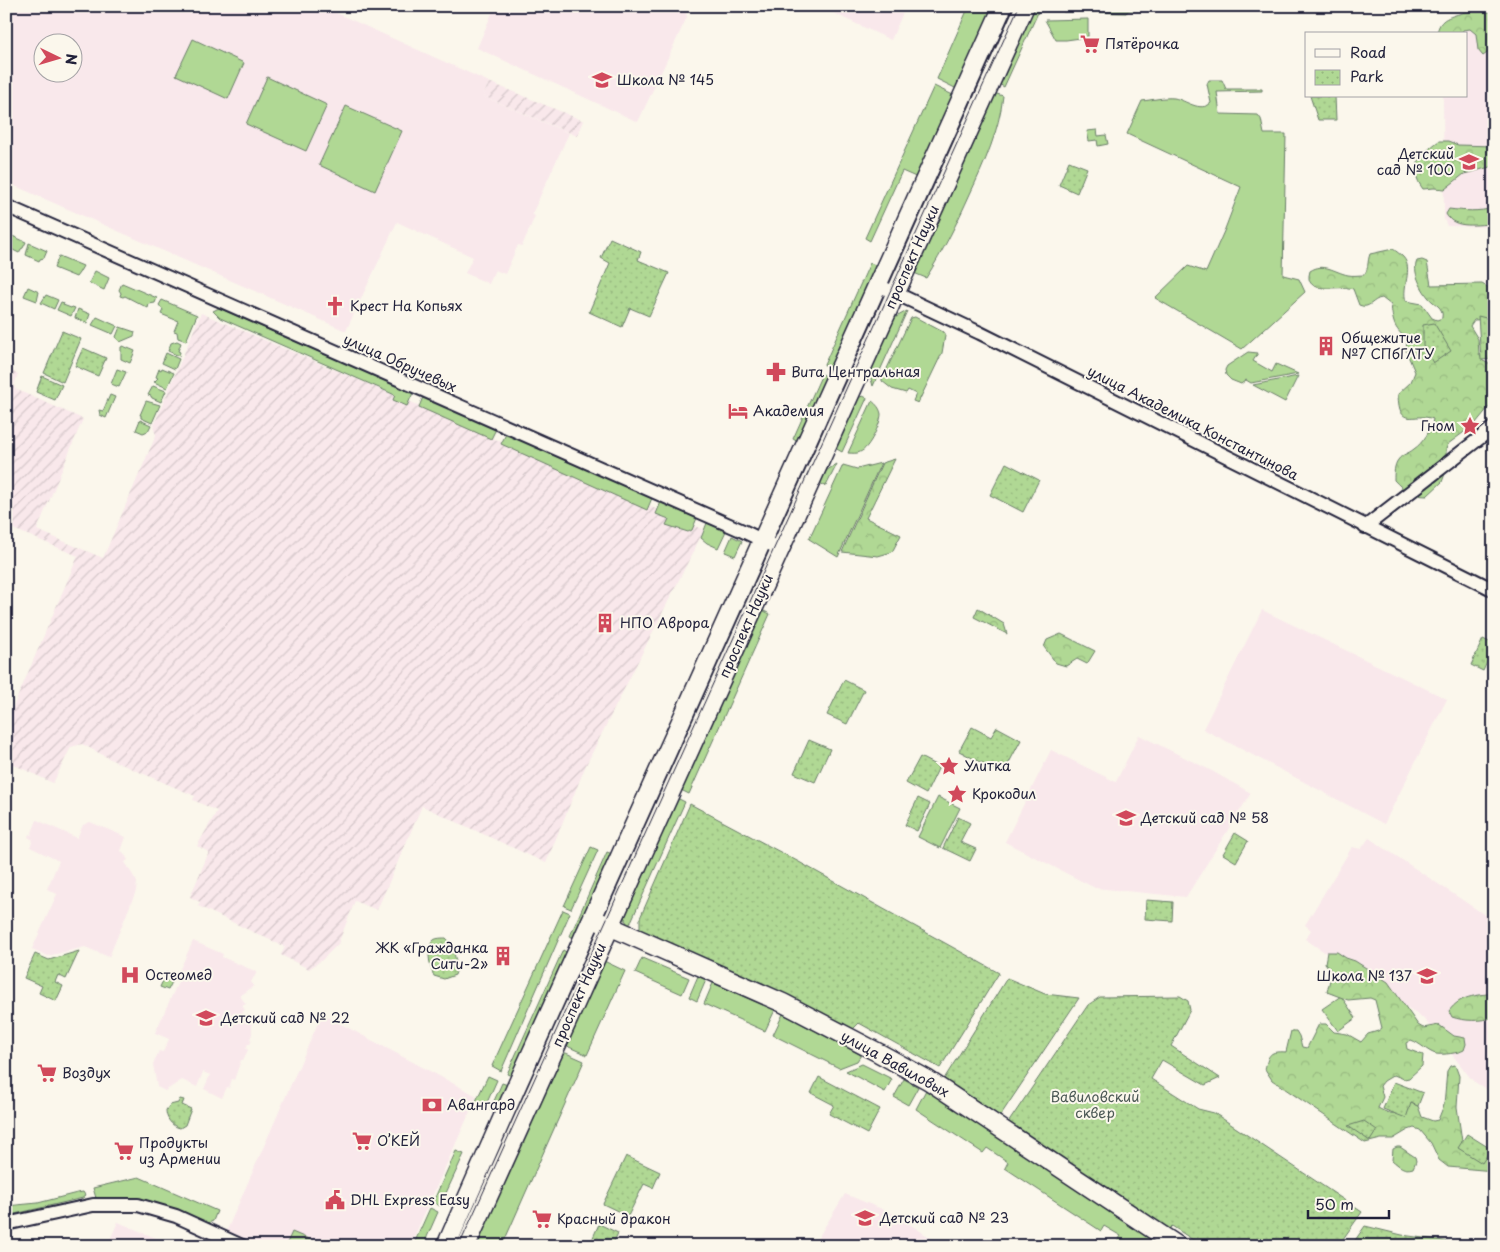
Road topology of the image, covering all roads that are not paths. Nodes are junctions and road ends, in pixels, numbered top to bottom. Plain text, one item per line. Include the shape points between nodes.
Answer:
1 (1003, 6) edge
2 (1025, 6) edge
3 (6, 206) edge
4 (878, 285) junction
5 (895, 294) junction
6 (1494, 427) edge
7 (1365, 527) junction
8 (762, 540) junction
9 (780, 549) junction
10 (1494, 590) edge
11 (592, 919) junction
12 (610, 927) junction
13 (6, 1224) edge
14 (242, 1246) edge
15 (446, 1246) edge
16 (466, 1246) edge
17 (1178, 1246) edge

1 - 4 main road, проспект Науки
2 - 5 main road, проспект Науки
3 - 8 street, улица Обручевых
4 - 5 street, улица Академика Константинова
4 - 8 main road, проспект Науки
5 - 7 street, улица Академика Константинова via 1030,358
5 - 9 main road, проспект Науки
6 - 7 street
7 - 10 street, улица Академика Константинова
8 - 9 street, улица Обручевых
8 - 11 main road, проспект Науки
9 - 12 main road, проспект Науки
11 - 12 main road, улица Вавиловых
11 - 15 main road, проспект Науки
12 - 16 main road, проспект Науки
12 - 17 main road, улица Вавиловых via 783,1003 928,1080
13 - 14 street via 93,1205 138,1205 176,1216

